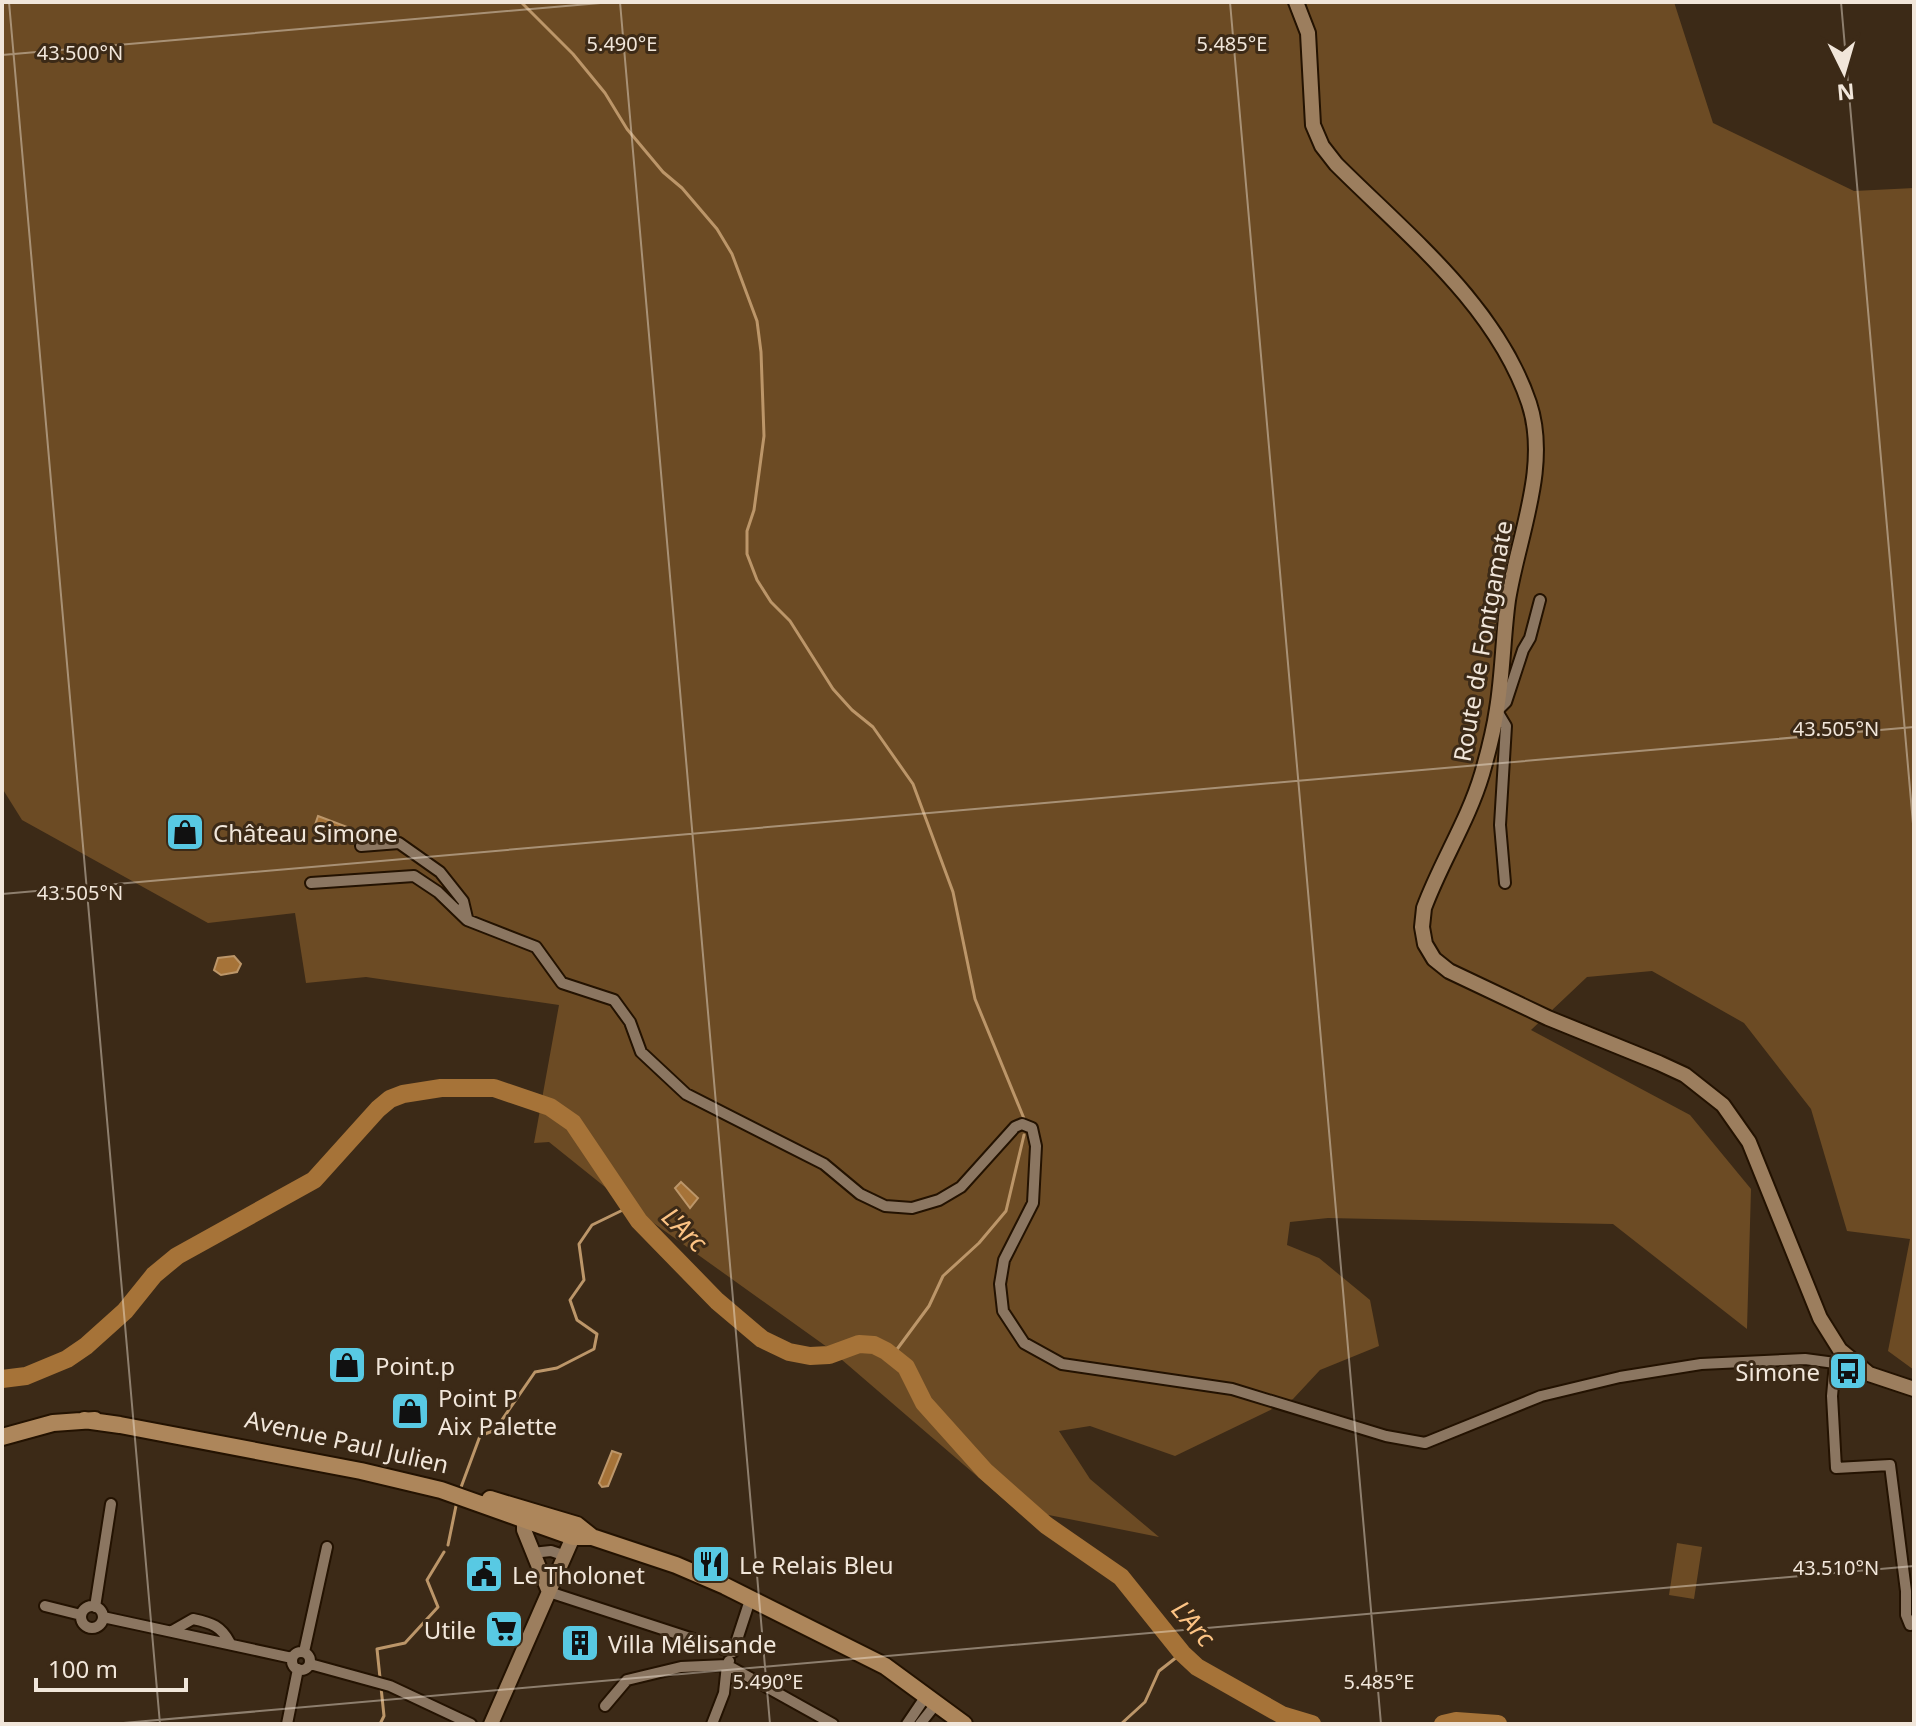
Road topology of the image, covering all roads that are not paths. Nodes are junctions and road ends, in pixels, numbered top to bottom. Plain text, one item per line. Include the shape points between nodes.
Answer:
1 (1296, 2) edge
2 (1540, 600) dead end
3 (1497, 711) junction
4 (361, 846) dead end
5 (311, 883) dead end
6 (1505, 883) dead end
7 (467, 920) junction
8 (1835, 1363) junction
9 (1869, 1374) junction
10 (1914, 1389) edge
11 (2, 1437) edge
12 (461, 1494) junction
13 (111, 1504) dead end
14 (524, 1521) junction
15 (573, 1528) junction
16 (327, 1547) dead end
17 (532, 1553) junction
18 (566, 1556) junction
19 (549, 1592) junction
20 (750, 1600) junction
21 (45, 1606) dead end
22 (95, 1607) junction
23 (81, 1615) junction
24 (103, 1617) junction
25 (1910, 1625) dead end
26 (172, 1631) junction
27 (230, 1643) junction
28 (304, 1652) junction
29 (733, 1652) junction
30 (292, 1658) junction
31 (310, 1664) junction
32 (727, 1665) junction
33 (298, 1669) junction
34 (931, 1700) junction
35 (605, 1706) dead end
36 (288, 1720) edge
37 (471, 1724) edge
38 (491, 1724) edge
39 (712, 1724) edge
40 (833, 1724) edge
41 (907, 1724) edge
42 (920, 1724) edge
43 (964, 1724) edge

1 - 3 street, Route de Fontgamate via 1308,33 1313,125 1322,146 1467,298 1507,355 1529,404 1536,454 1508,599
2 - 3 street via 1506,702
3 - 6 street via 1506,726 1500,825
3 - 9 street, Route de Fontgamate via 1481,776 1424,908 1425,944 1434,959 1467,982 1685,1075 1723,1105 1749,1142 1820,1318 1840,1350
4 - 7 street via 399,843 440,872 463,901
5 - 7 street via 414,876
7 - 8 street via 536,947 562,983 614,1000 630,1022 641,1052 686,1094 824,1164 860,1194 885,1206 912,1208 939,1200 975,1174 1015,1127 1032,1128 1033,1203 1004,1260 1003,1311 1024,1343 1062,1364 1232,1389 1425,1443 1541,1396 1620,1377 1740,1361
8 - 9 street
8 - 25 street via 1836,1468 1890,1465
9 - 10 street
11 - 12 main road, Avenue Paul Julien via 53,1423 137,1421 361,1466
12 - 14 main road, Avenue Paul Julien
12 - 15 main road, Avenue Paul Julien via 519,1506
13 - 22 street
14 - 15 main road, Avenue Paul Julien
14 - 17 street
15 - 18 street
15 - 20 main road, Avenue Paul Julien via 676,1565
16 - 28 street
17 - 18 street
17 - 19 street
18 - 19 street
19 - 29 street
19 - 38 street
20 - 29 street
20 - 34 main road, Avenue Paul Julien via 885,1666
21 - 23 street
22 - 23 street
22 - 24 street
23 - 24 street via 91,1628
24 - 26 street
26 - 27 street
26 - 27 street via 193,1619 208,1622 218,1626
27 - 30 street
28 - 30 street
28 - 31 street
29 - 32 street
30 - 33 street
31 - 33 street
31 - 37 street via 390,1686
32 - 35 street via 681,1667 627,1680
32 - 39 street
32 - 40 street
33 - 36 street
34 - 41 street
34 - 42 street
34 - 43 main road, Avenue Paul Julien

